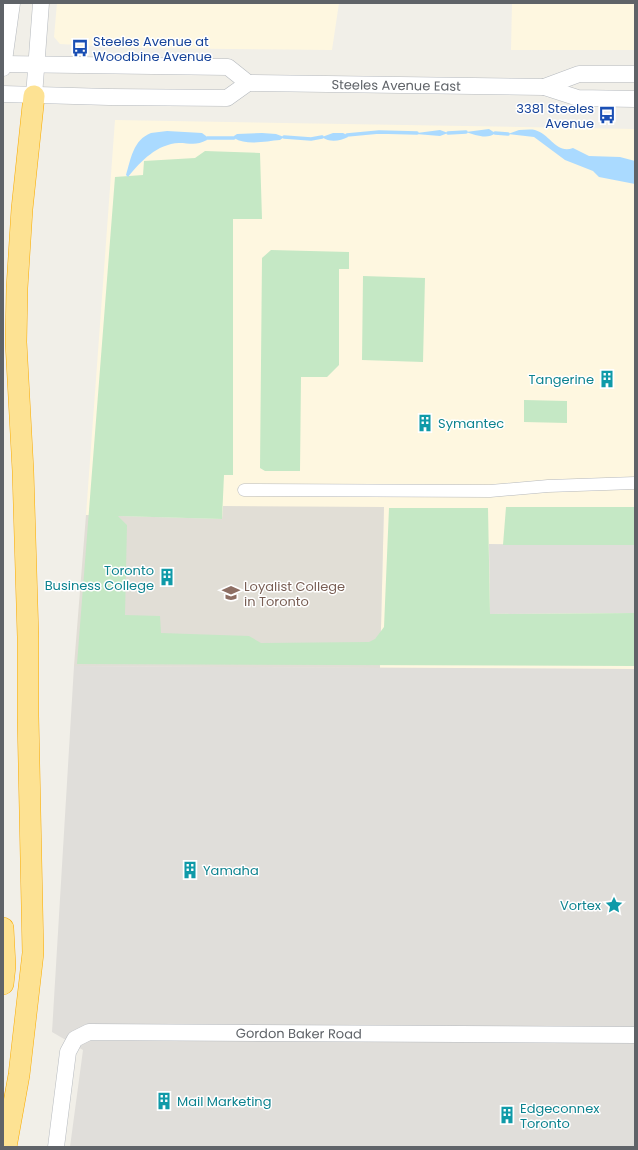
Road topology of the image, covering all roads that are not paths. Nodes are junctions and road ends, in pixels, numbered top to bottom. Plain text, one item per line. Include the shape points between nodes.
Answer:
1 (12, 3) edge
2 (41, 3) edge
3 (3, 64) edge
4 (36, 64) junction
5 (3, 68) edge
6 (635, 74) edge
7 (248, 83) junction
8 (544, 88) junction
9 (3, 94) edge
10 (34, 96) junction
11 (635, 99) edge
12 (635, 483) edge
13 (244, 490) dead end
14 (3, 928) edge
15 (3, 984) edge
16 (635, 1035) edge
17 (6, 1147) edge
18 (56, 1147) edge

1 - 3 main road
2 - 4 main road
3 - 4 main road
3 - 5 main road
4 - 7 main road via 228,67
4 - 10 main road
6 - 8 main road, Steeles Avenue East via 579,74
7 - 8 main road, Steeles Avenue East
7 - 10 main road via 227,98
8 - 11 main road, Steeles Avenue East via 578,98
9 - 10 main road
10 - 17 highway via 22,209 16,342 28,629 33,953 20,1075
12 - 13 street via 490,491
14 - 15 highway
16 - 18 main road, Gordon Baker Road via 89,1032 75,1039 68,1052

